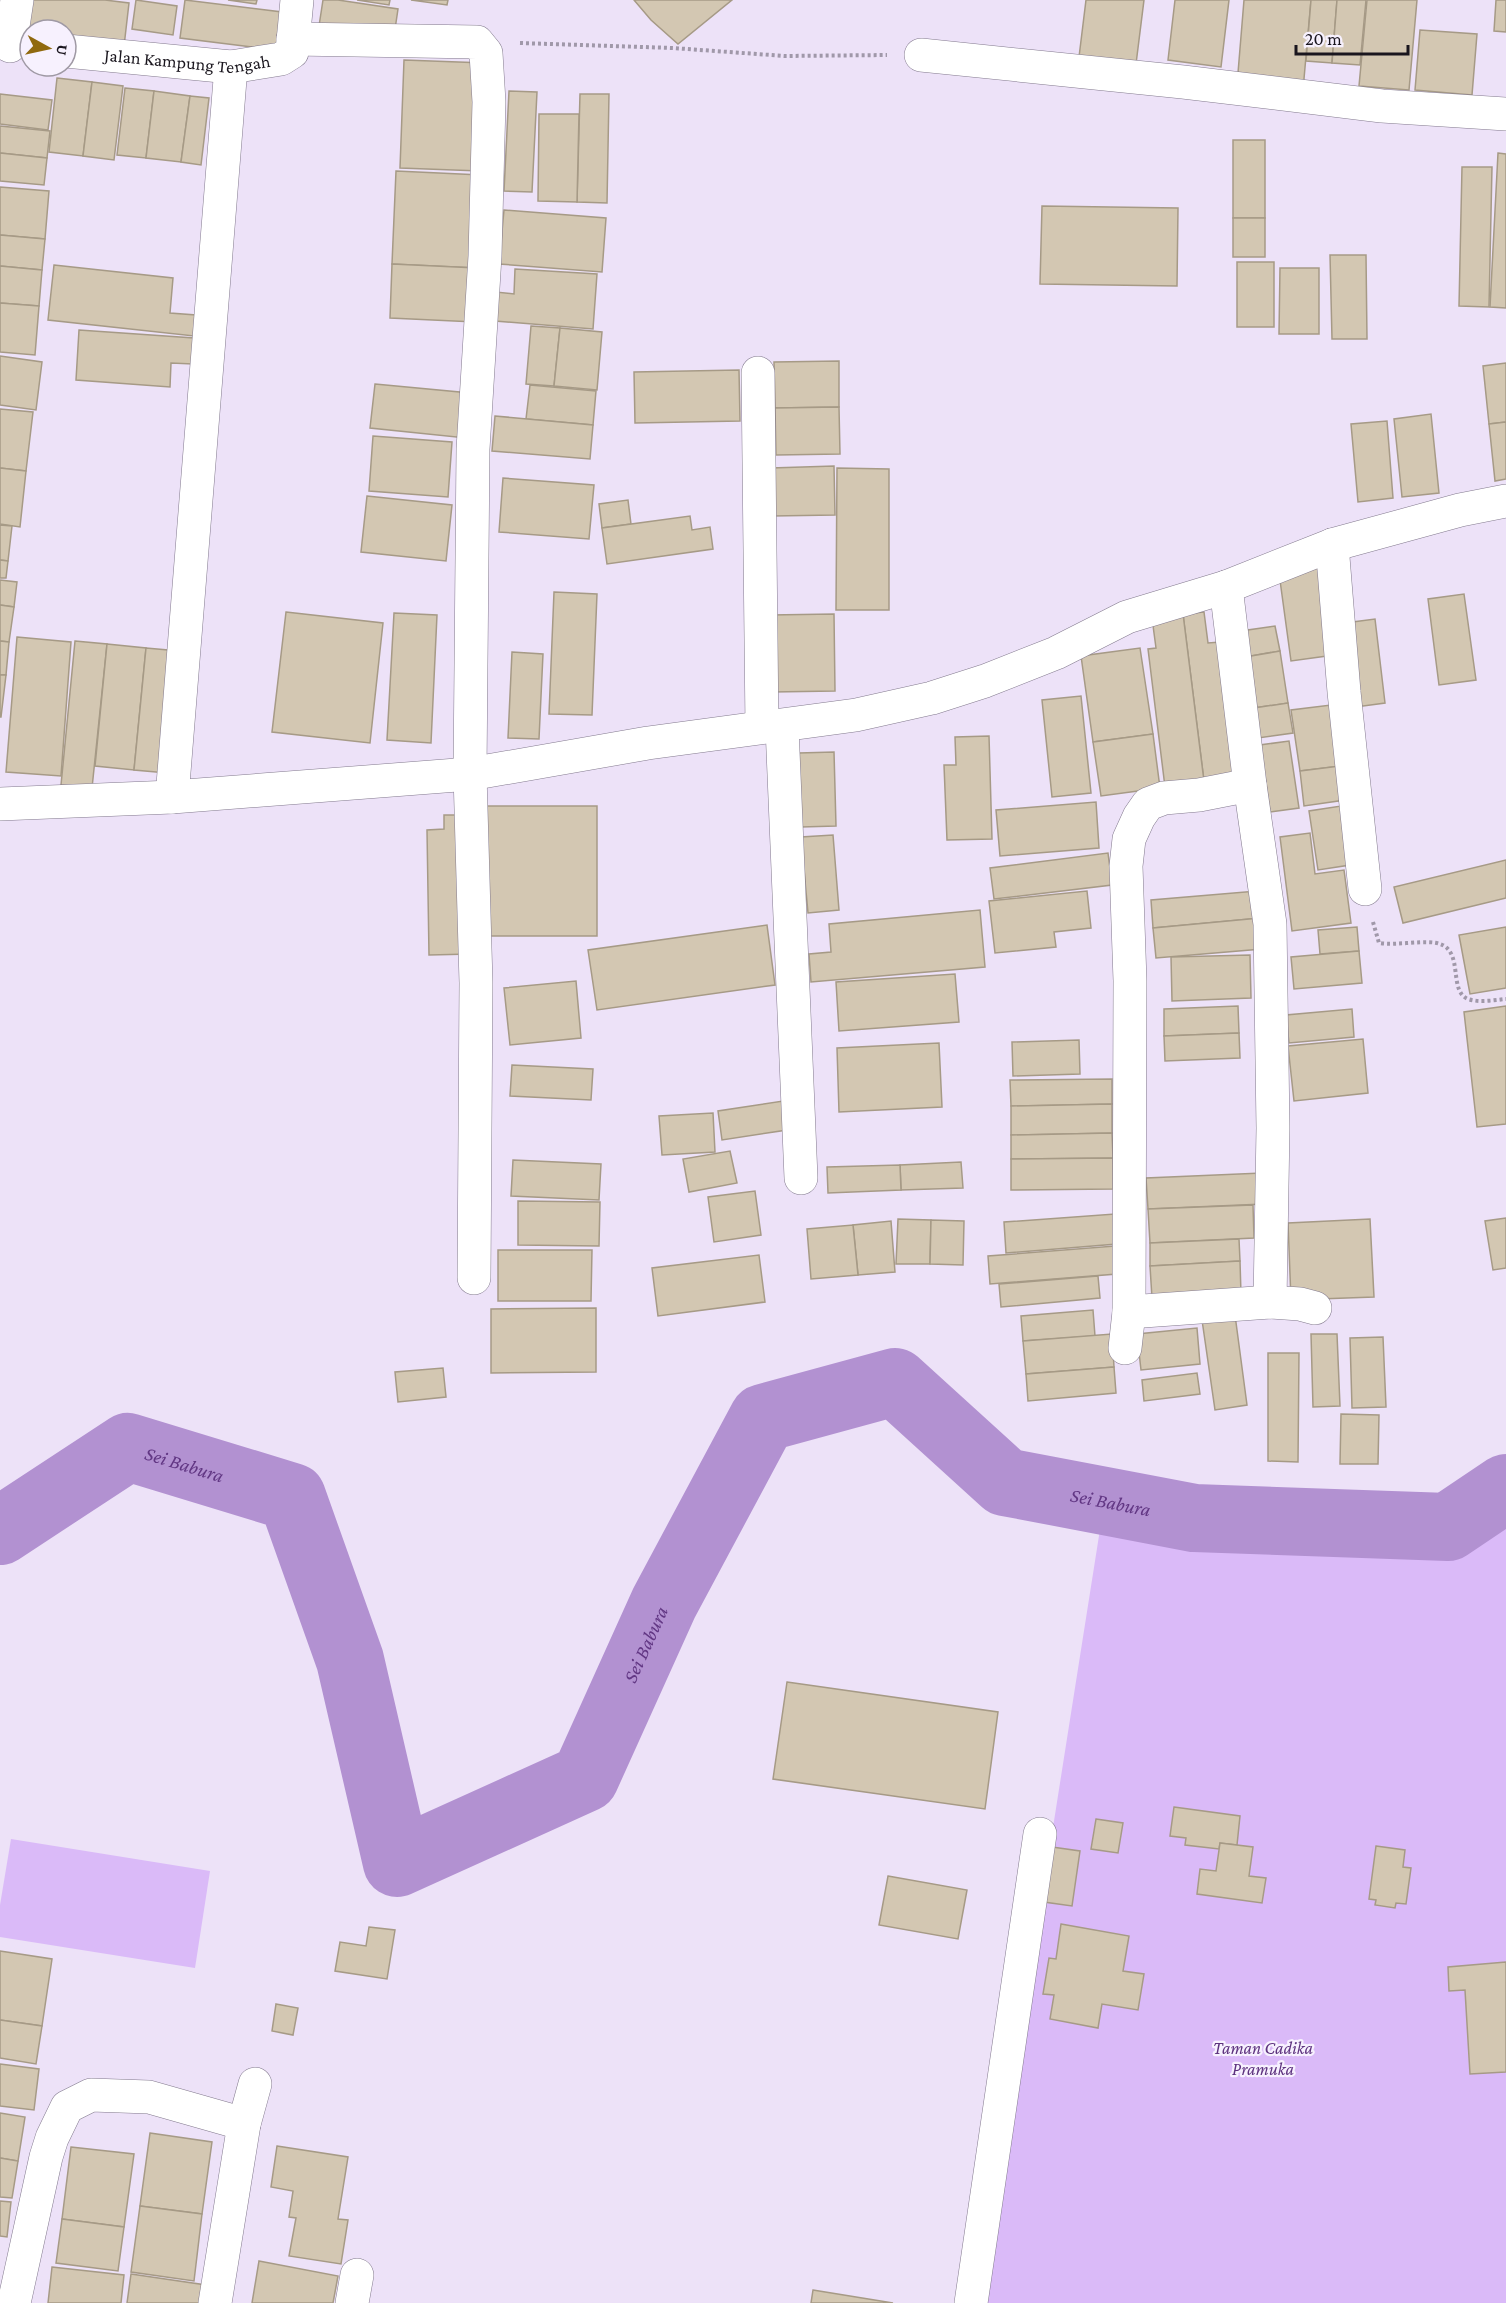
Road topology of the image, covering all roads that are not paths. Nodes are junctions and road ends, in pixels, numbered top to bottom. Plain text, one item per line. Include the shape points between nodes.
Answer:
1 (17, 0) edge
2 (297, 0) edge
3 (294, 39) junction
4 (13, 46) edge
5 (78, 52) edge
6 (921, 55) road end
7 (231, 67) junction
8 (1506, 114) edge
9 (758, 373) dead end
10 (1506, 501) edge
11 (1332, 545) junction
12 (1226, 586) junction
13 (772, 727) junction
14 (471, 774) junction
15 (1250, 785) junction
16 (172, 797) junction
17 (0, 804) edge
18 (1365, 889) road end
19 (801, 1178) dead end
20 (474, 1278) dead end
21 (1270, 1302) junction
22 (1315, 1308) dead end
23 (1129, 1312) junction
24 (1125, 1348) dead end
25 (1040, 1834) dead end
26 (255, 2084) dead end
27 (244, 2124) junction
28 (14, 2303) edge
29 (215, 2303) edge
30 (971, 2303) edge

1 - 4 street
2 - 3 street
3 - 7 street, Jalan Kampung Tengah via 292,52 281,59
3 - 14 street via 477,42 486,53 489,102 474,449
5 - 7 street, Jalan Kampung Tengah
6 - 8 street via 1382,106
7 - 16 street
9 - 13 street
10 - 11 street
11 - 12 street
11 - 18 street
12 - 13 street via 1127,617 1056,653 932,698 856,715
12 - 15 street
13 - 14 street via 648,743
13 - 19 street
14 - 16 street
14 - 20 street via 476,983
15 - 21 street via 1270,924
15 - 23 street via 1148,804 1129,839
16 - 17 street
21 - 22 street
21 - 23 street
23 - 24 street
25 - 30 street
26 - 27 street
27 - 28 street via 148,2097 91,2095 68,2107 46,2157
27 - 29 street

